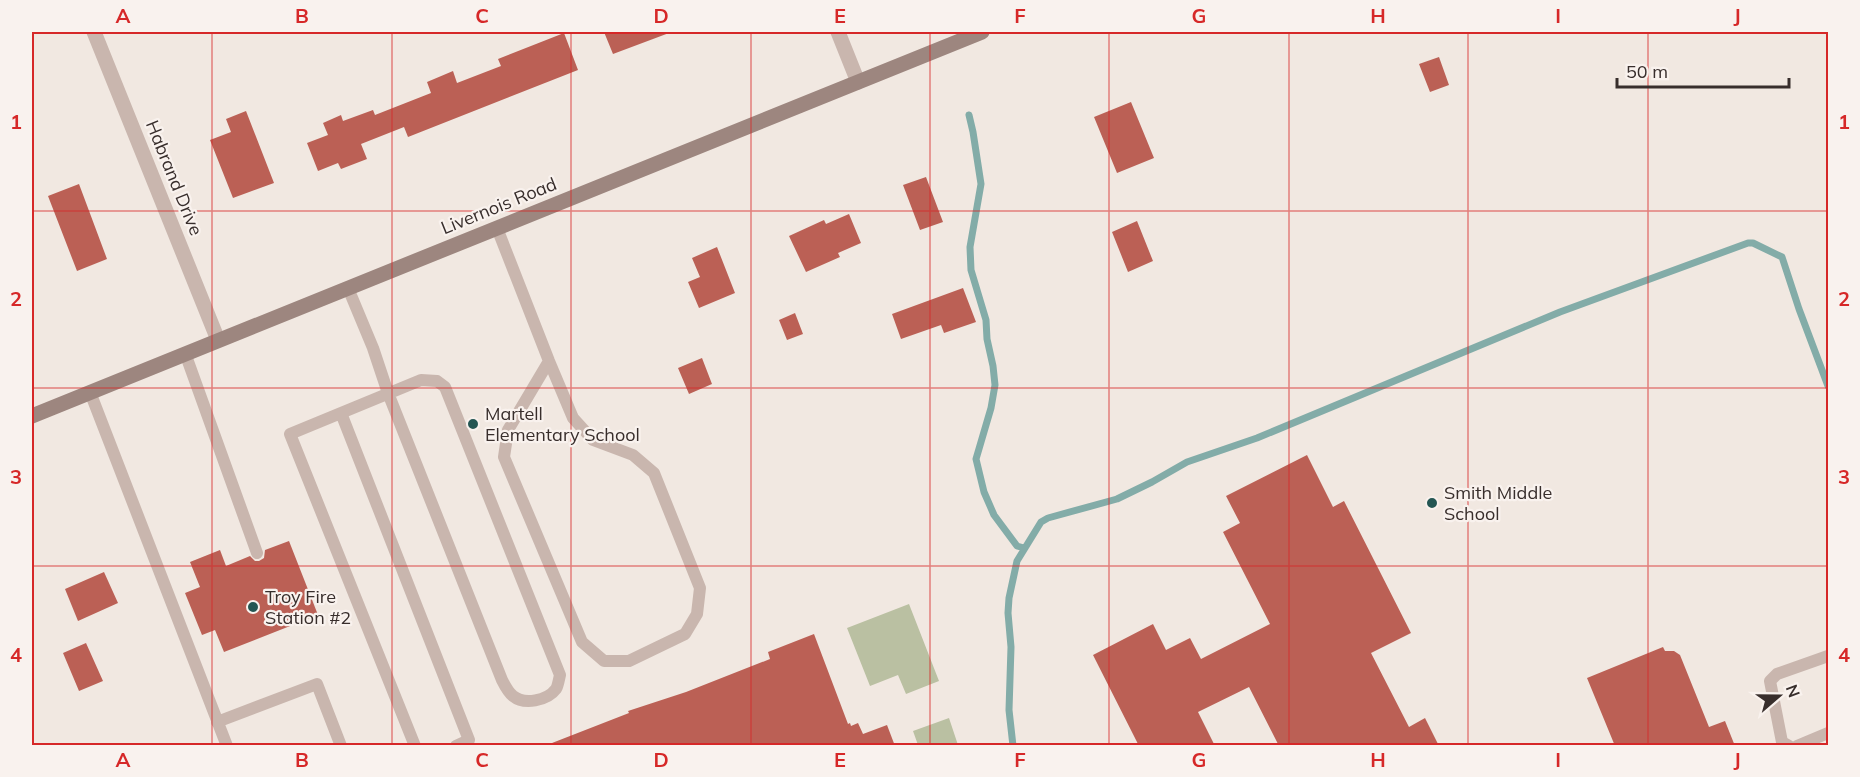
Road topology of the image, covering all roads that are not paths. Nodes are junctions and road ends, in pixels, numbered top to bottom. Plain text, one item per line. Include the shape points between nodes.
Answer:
1 (94, 32) edge
2 (838, 32) edge
3 (981, 32) edge
4 (858, 82) junction
5 (497, 228) junction
6 (348, 288) junction
7 (218, 340) junction
8 (185, 353) junction
9 (549, 361) junction
10 (90, 392) junction
11 (388, 393) junction
12 (341, 413) junction
13 (32, 416) edge
14 (257, 553) dead end
15 (1828, 656) edge
16 (217, 722) junction
17 (1828, 733) edge
18 (227, 746) edge
19 (341, 746) edge
20 (415, 746) edge
21 (456, 746) edge
22 (1789, 746) edge
23 (1797, 746) edge

1 - 7 street, Habrand Drive
2 - 4 street
3 - 4 main road, Livernois Road
4 - 5 main road, Livernois Road
5 - 6 main road, Livernois Road
5 - 9 lane
6 - 7 main road, Livernois Road
6 - 11 lane
7 - 8 main road, Livernois Road
8 - 10 main road, Livernois Road
8 - 14 lane
9 - 9 lane via 508,430 504,457 582,642 604,661 629,661 685,634 697,614 700,588 654,472 633,455 593,440 573,418
10 - 13 main road, Livernois Road
10 - 16 lane
11 - 11 lane via 502,680 510,694 521,701 547,696 556,688 560,675 445,387 437,381 422,380
11 - 12 lane
12 - 20 lane via 290,434
12 - 21 lane via 469,740
15 - 22 lane via 1777,674 1770,681 1782,742
16 - 18 lane
16 - 19 lane via 317,684
17 - 23 lane

